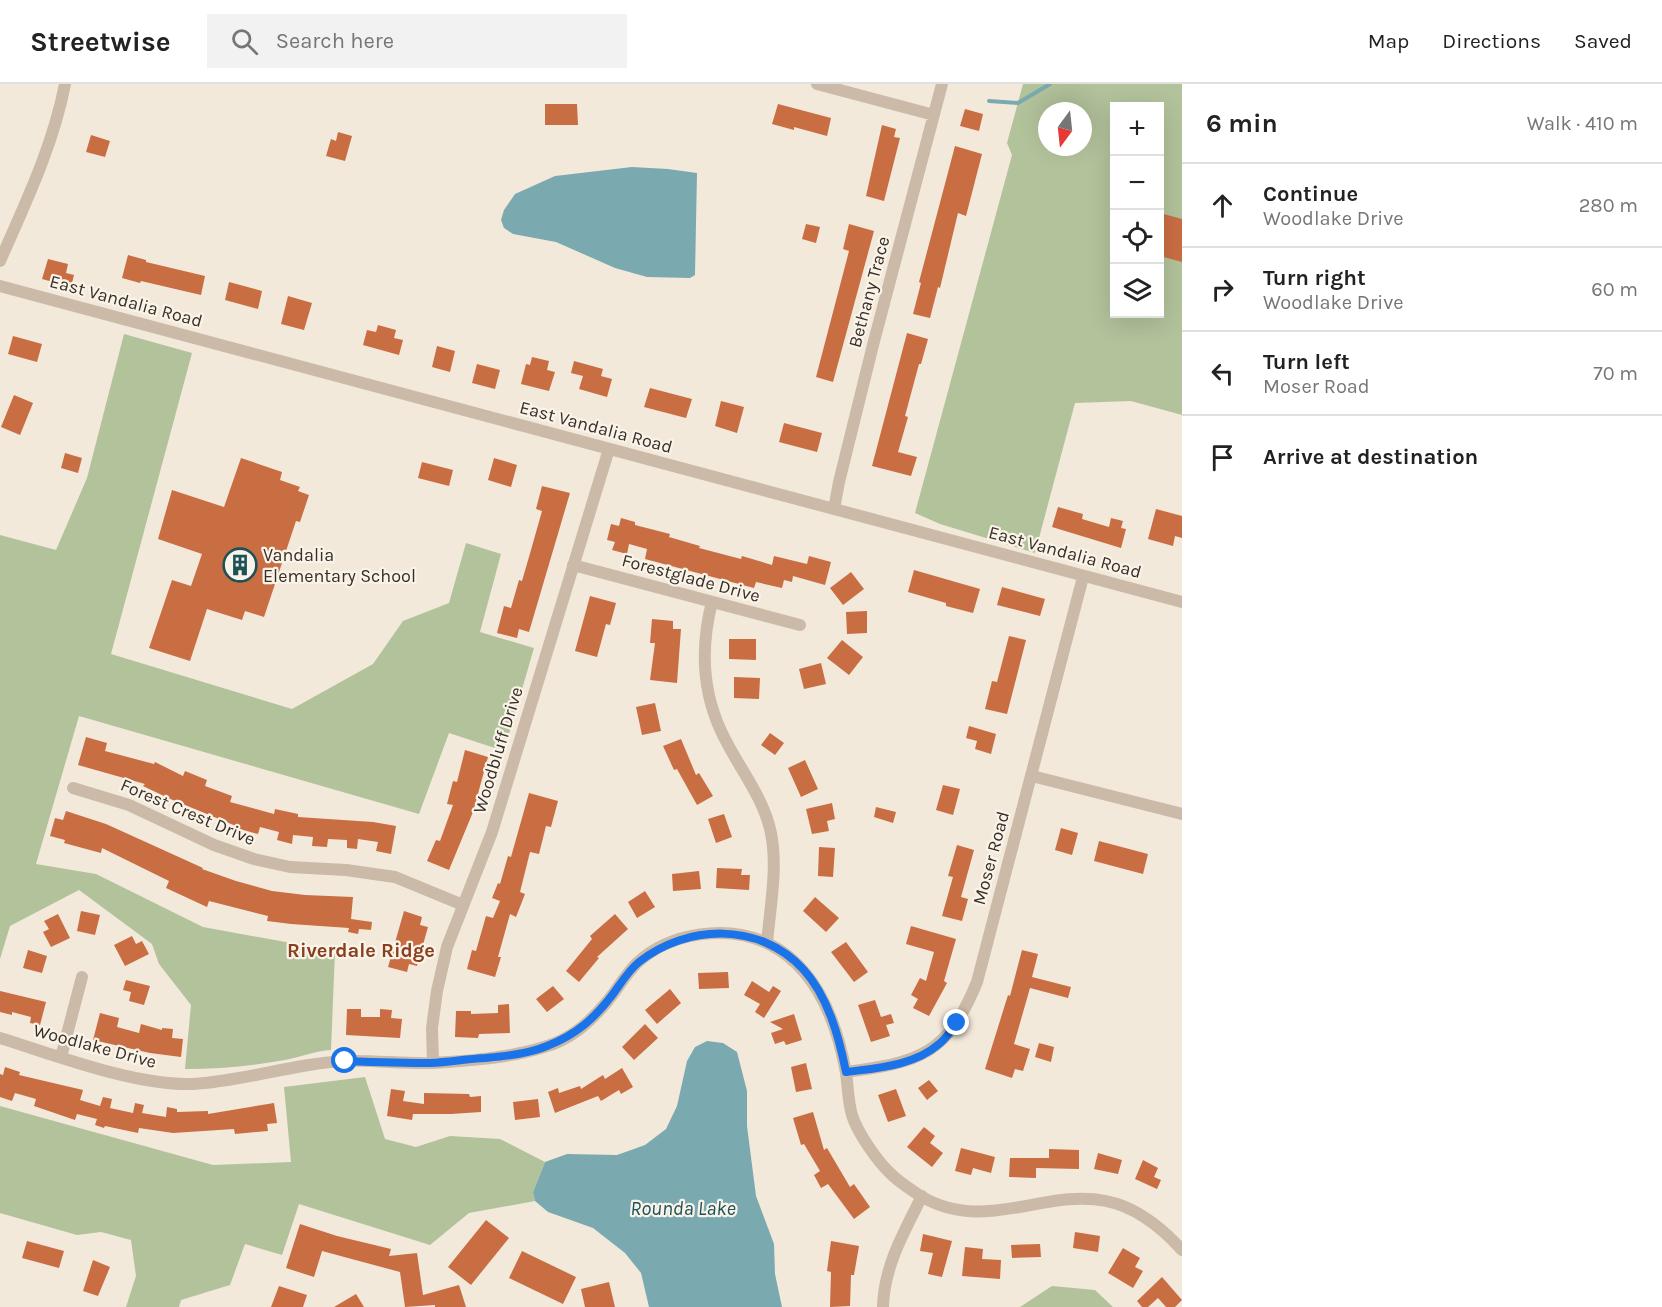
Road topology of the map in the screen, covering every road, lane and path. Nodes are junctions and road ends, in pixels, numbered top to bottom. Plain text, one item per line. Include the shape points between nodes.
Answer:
1 (65, 84) edge
2 (818, 84) edge
3 (942, 84) edge
4 (934, 115) junction
5 (0, 261) edge
6 (0, 286) edge
7 (609, 449) junction
8 (834, 509) junction
9 (573, 565) junction
10 (1083, 577) junction
11 (711, 602) junction
12 (1182, 602) edge
13 (800, 625) dead end
14 (1032, 776) junction
15 (73, 788) dead end
16 (1182, 814) edge
17 (463, 905) junction
18 (767, 943) junction
19 (82, 977) dead end
20 (0, 1038) edge
21 (61, 1057) junction
22 (432, 1063) junction
23 (846, 1072) junction
24 (922, 1196) junction
25 (1182, 1250) edge
26 (883, 1307) edge

1 - 5 street via 40,167
2 - 4 street
3 - 4 street, Bethany Trace
4 - 8 street, Bethany Trace
6 - 7 street, East Vandalia Road
7 - 8 street, East Vandalia Road
7 - 9 street, Woodbluff Drive
8 - 10 street, East Vandalia Road
9 - 11 street, Forestglade Drive
9 - 17 street, Woodbluff Drive via 492,832
10 - 12 street, East Vandalia Road
10 - 14 street, Moser Road
11 - 13 street, Forestglade Drive
11 - 18 street via 704,658 709,698 721,731 763,805 771,835 773,871
14 - 16 street
14 - 23 street, Moser Road via 977,982 957,1023 939,1045 918,1057 887,1067
15 - 17 street, Forest Crest Drive via 129,804 254,860 395,877
17 - 22 street, Woodbluff Drive via 447,947 437,991
18 - 22 street, Woodlake Drive via 746,935 684,937 637,963 574,1035 545,1047 504,1056
18 - 23 street, Woodlake Drive via 804,969 821,996 840,1041
19 - 21 street
20 - 21 street, Woodlake Drive
21 - 22 street, Woodlake Drive via 155,1081 189,1084 345,1061
23 - 24 street, Woodlake Drive via 852,1116 868,1145 891,1174
24 - 25 street, Woodlake Drive via 940,1205 999,1212 1075,1198 1108,1201 1145,1216
24 - 26 street via 895,1251 884,1287

